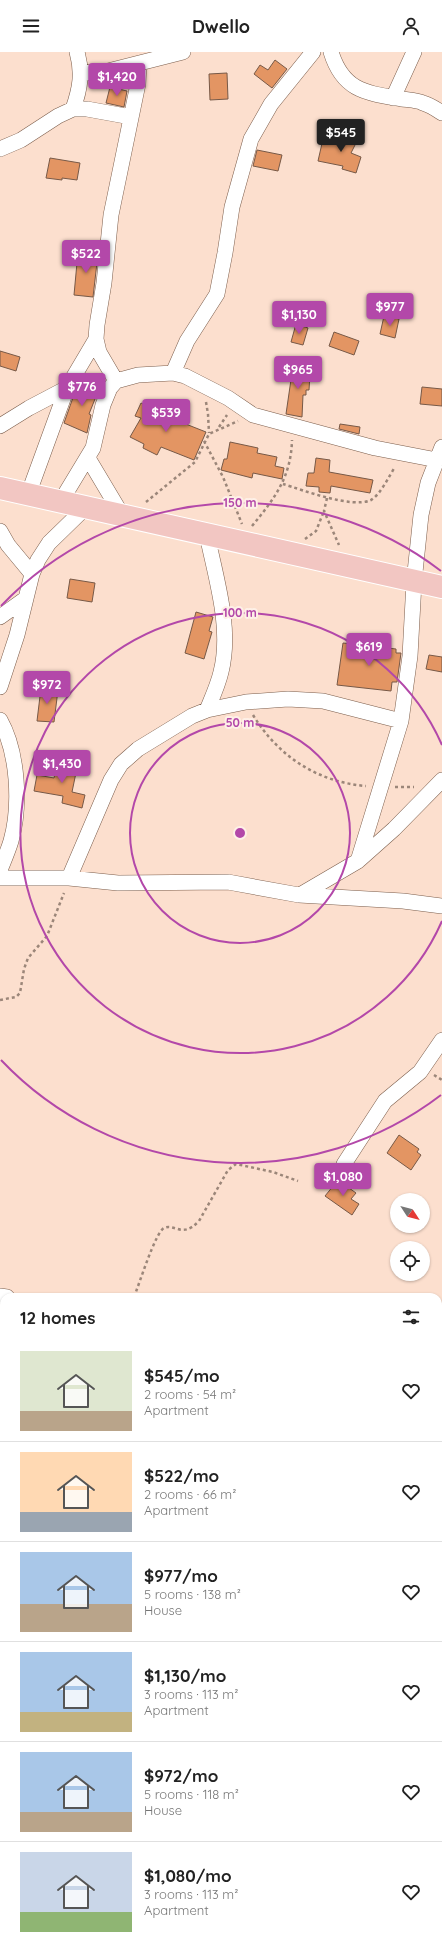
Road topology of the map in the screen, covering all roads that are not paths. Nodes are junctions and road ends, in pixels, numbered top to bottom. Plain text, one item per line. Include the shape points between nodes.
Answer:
1 (77, 52) edge
2 (183, 52) edge
3 (313, 52) edge
4 (331, 52) edge
5 (414, 52) edge
6 (139, 64) junction
7 (82, 73) junction
8 (393, 98) junction
9 (73, 109) junction
10 (442, 113) edge
11 (131, 117) junction
12 (0, 149) edge
13 (96, 339) junction
14 (173, 373) junction
15 (116, 380) junction
16 (67, 388) junction
17 (0, 426) edge
18 (439, 453) edge
19 (88, 458) junction
20 (0, 488) edge
21 (28, 495) junction
22 (61, 501) junction
23 (86, 507) junction
24 (127, 516) junction
25 (0, 531) edge
26 (207, 535) junction
27 (32, 574) junction
28 (414, 582) junction
29 (442, 587) edge
30 (25, 599) junction
31 (0, 617) edge
32 (0, 687) edge
33 (207, 710) junction
34 (0, 720) edge
35 (402, 721) junction
36 (438, 784) edge
37 (358, 861) junction
38 (0, 870) edge
39 (0, 878) edge
40 (69, 878) junction
41 (299, 895) junction
42 (442, 906) edge
43 (442, 1040) edge
44 (344, 1164) dead end

1 - 7 street
2 - 6 street
3 - 14 street via 271,104 251,139 232,207 216,294 187,341
4 - 8 street via 344,79 356,88 372,95
5 - 8 street
6 - 7 street via 108,71
6 - 11 street
7 - 9 street via 79,94
8 - 10 street via 423,102
9 - 11 street
9 - 12 street via 22,140
11 - 13 street via 111,215
13 - 15 street via 98,352
13 - 16 street
14 - 15 street via 138,375
14 - 18 street via 198,381 253,415 404,454
15 - 19 street via 105,397 98,433
16 - 17 street
16 - 21 street
18 - 28 street via 420,515
19 - 22 street
19 - 24 street
20 - 21 highway
21 - 22 highway
22 - 23 highway
23 - 24 highway
23 - 27 street via 49,543
24 - 26 highway
25 - 27 street
26 - 28 highway via 243,538 285,553
26 - 33 street via 223,615 225,643 221,673
27 - 30 street
28 - 29 highway
28 - 35 street via 410,656
30 - 31 street
30 - 32 street via 17,635
33 - 35 street via 246,702 288,699 323,701
33 - 40 street via 155,738 122,764 111,780
34 - 38 street via 11,747 17,794 11,840
35 - 37 street
36 - 37 street
37 - 41 street
39 - 40 street
40 - 41 street via 118,883 228,882
41 - 42 street
43 - 44 street via 420,1072 385,1101

